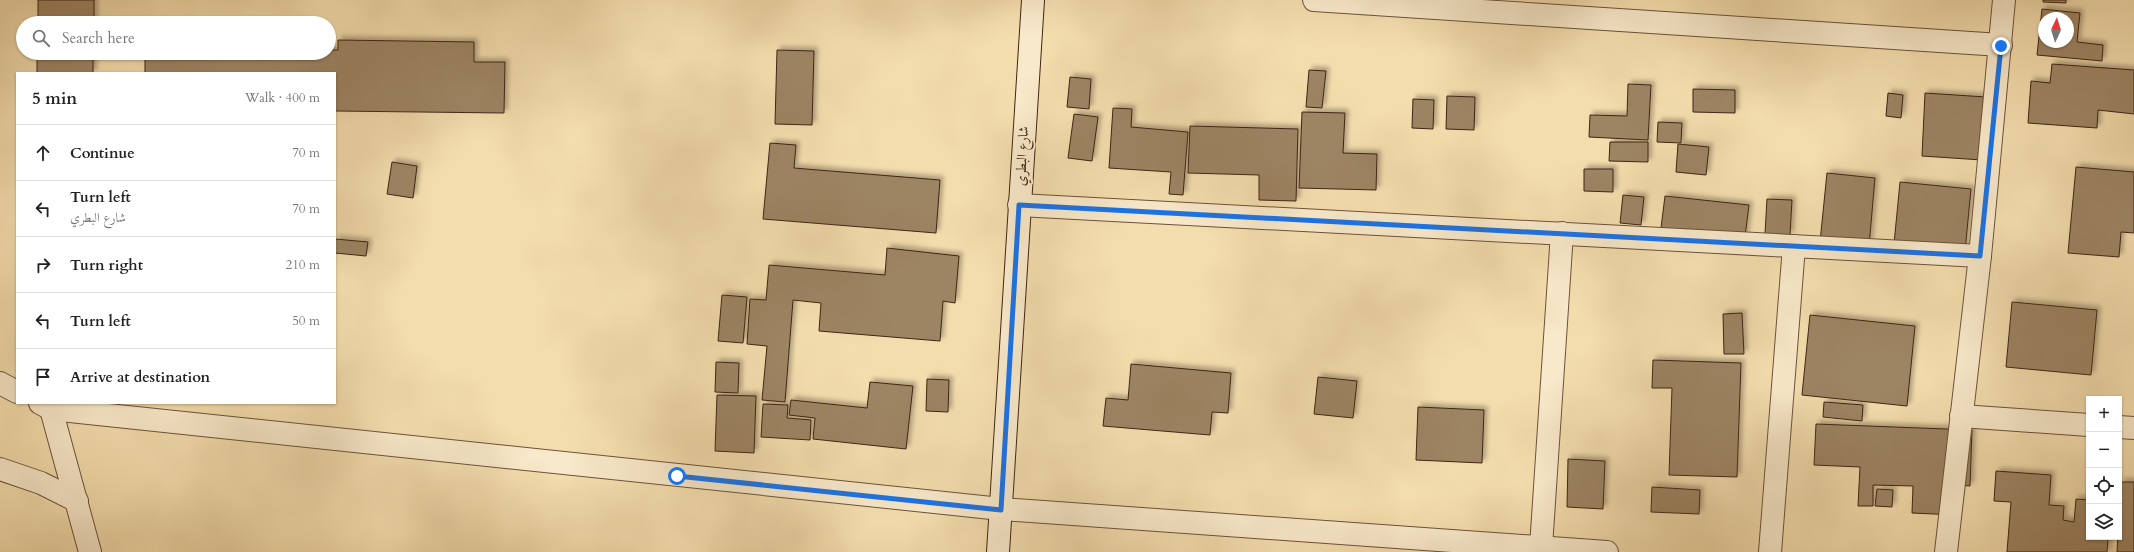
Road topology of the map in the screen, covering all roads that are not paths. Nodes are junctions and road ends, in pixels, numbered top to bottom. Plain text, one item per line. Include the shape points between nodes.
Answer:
1 (1033, 0) edge
2 (1314, 0) edge
3 (2004, 0) edge
4 (2001, 46) junction
5 (1019, 205) junction
6 (1562, 233) junction
7 (1794, 246) junction
8 (1980, 256) junction
9 (0, 383) edge
10 (16, 391) edge
11 (46, 406) edge
12 (1961, 416) junction
13 (2086, 425) edge
14 (2122, 427) edge
15 (2134, 428) edge
16 (0, 469) edge
17 (77, 500) junction
18 (1001, 510) junction
19 (1541, 547) junction
20 (90, 552) edge
21 (998, 552) edge
22 (1607, 552) edge
23 (1770, 552) edge
24 (1946, 552) edge

1 - 5 street, شارع البطري
2 - 4 street
3 - 4 street
4 - 8 street
5 - 6 street
5 - 18 street, شارع البطري
6 - 7 street
6 - 19 street
7 - 8 street
7 - 23 street
8 - 12 street
9 - 10 street
11 - 17 street
11 - 18 street
12 - 13 street
12 - 24 street
14 - 15 street
16 - 17 street via 41,482
17 - 20 street
18 - 19 street
18 - 21 street, شارع البطري
19 - 22 street

